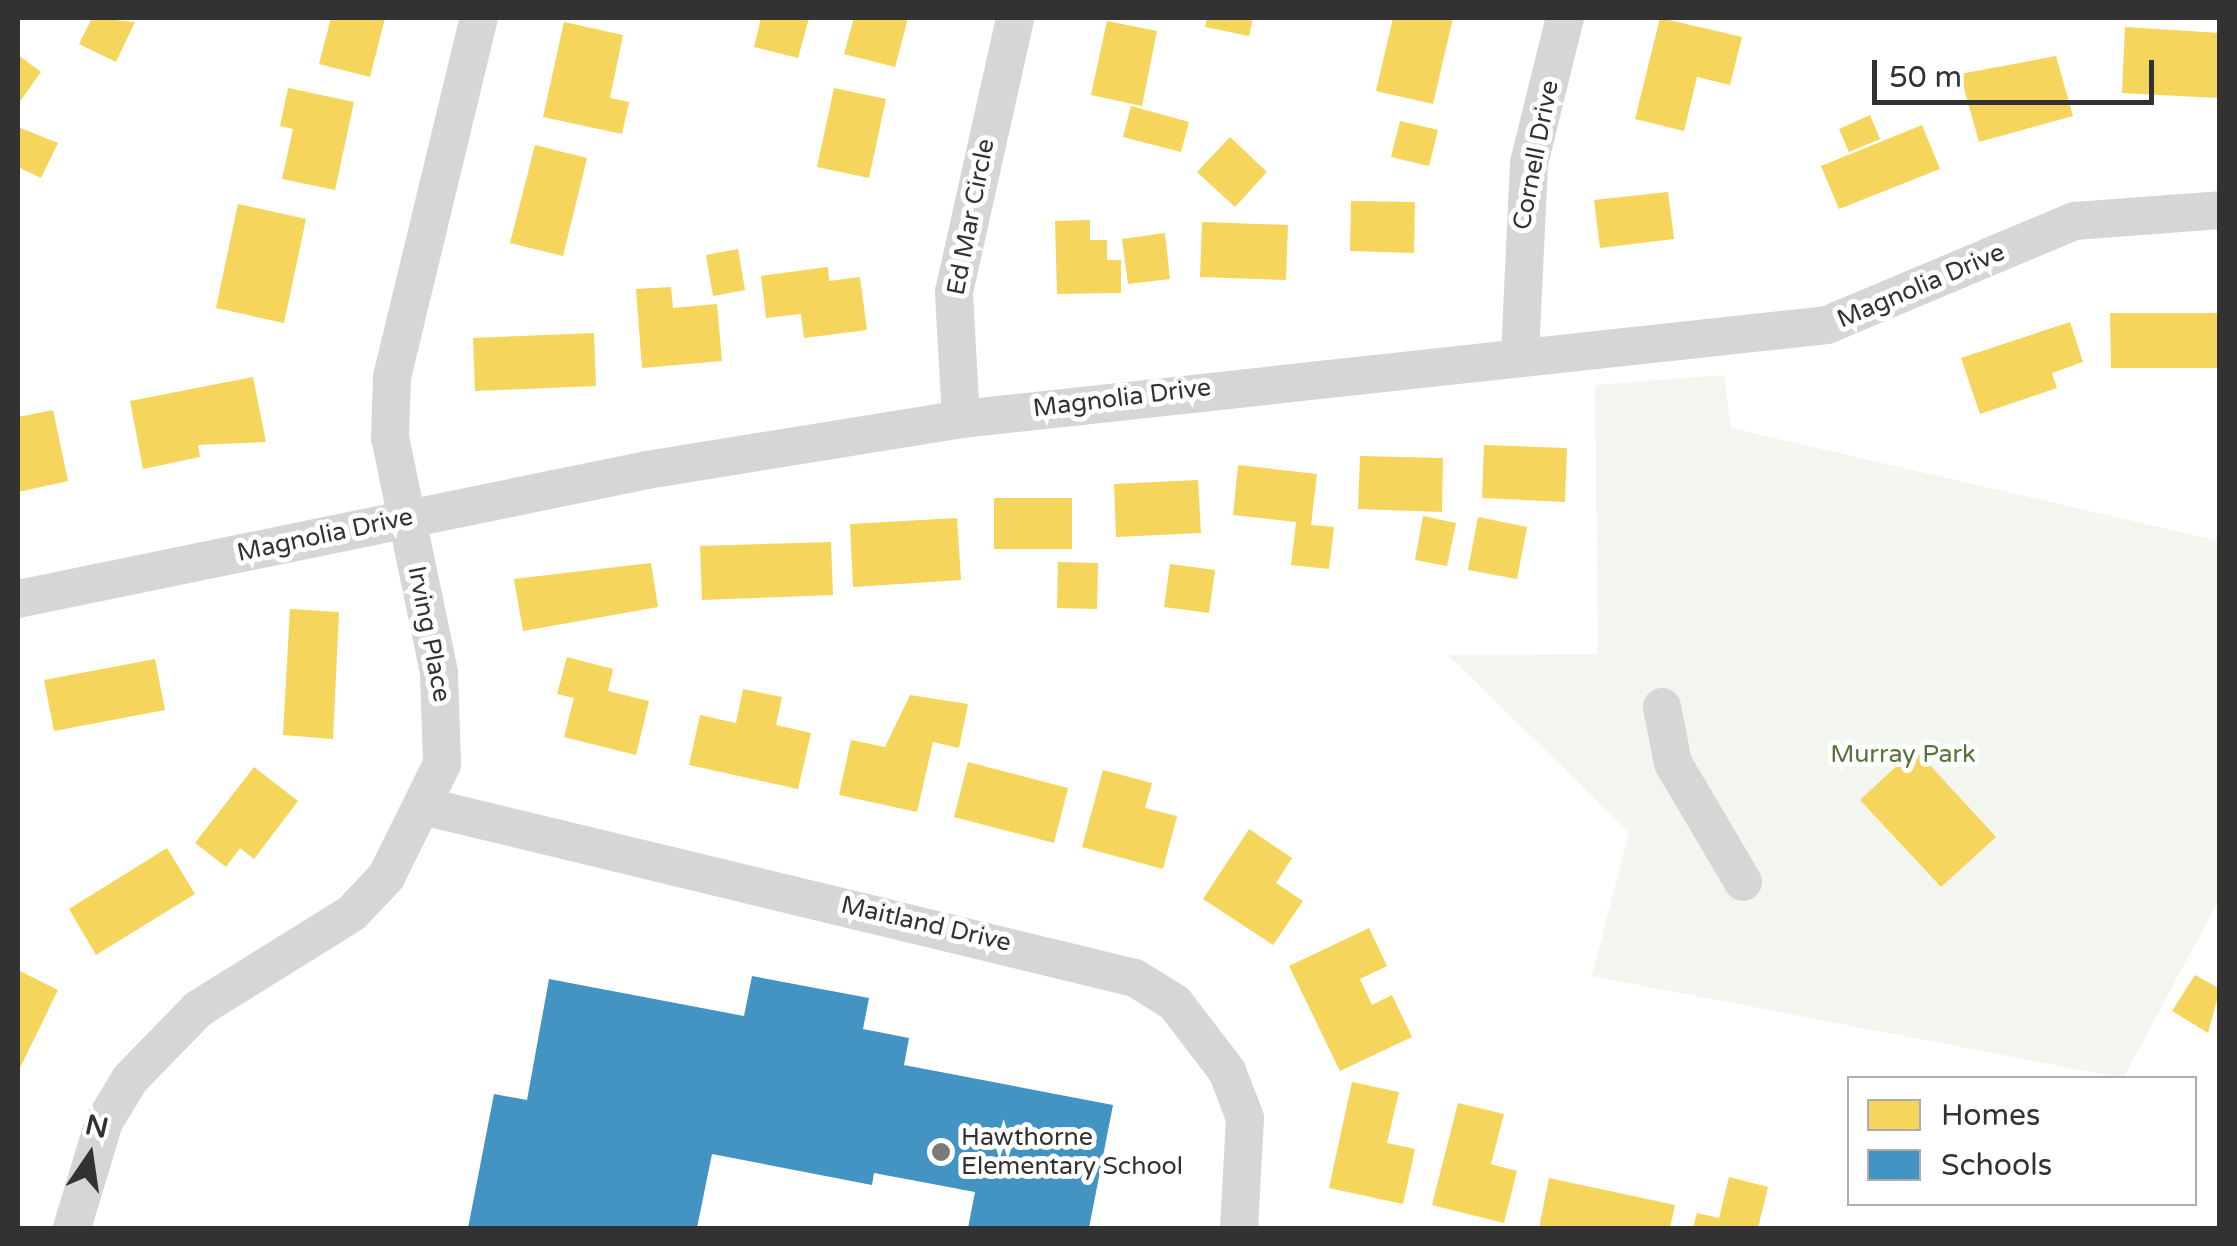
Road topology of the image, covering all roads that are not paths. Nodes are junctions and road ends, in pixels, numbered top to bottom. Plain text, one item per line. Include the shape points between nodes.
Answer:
1 (479, 18) edge
2 (1015, 18) edge
3 (1564, 18) edge
4 (2220, 210) edge
5 (1520, 354) junction
6 (961, 418) junction
7 (406, 518) junction
8 (18, 599) edge
9 (1662, 706) dead end
10 (427, 807) junction
11 (1744, 882) dead end
12 (72, 1228) edge
13 (1238, 1228) edge

1 - 7 street, Irving Place via 392,378 390,438
2 - 6 street, Ed Mar Circle via 954,292
3 - 5 street, Cornell Drive via 1529,163
4 - 5 street, Magnolia Drive via 2076,221 1827,325
5 - 6 street, Magnolia Drive
6 - 7 street, Magnolia Drive
7 - 8 street, Magnolia Drive
7 - 10 street, Irving Place via 446,722
9 - 11 street via 1673,762
10 - 12 street, Irving Place via 386,877 352,913 162,1041 104,1122
10 - 13 street, Maitland Drive via 1092,962 1155,988 1205,1034 1245,1118

